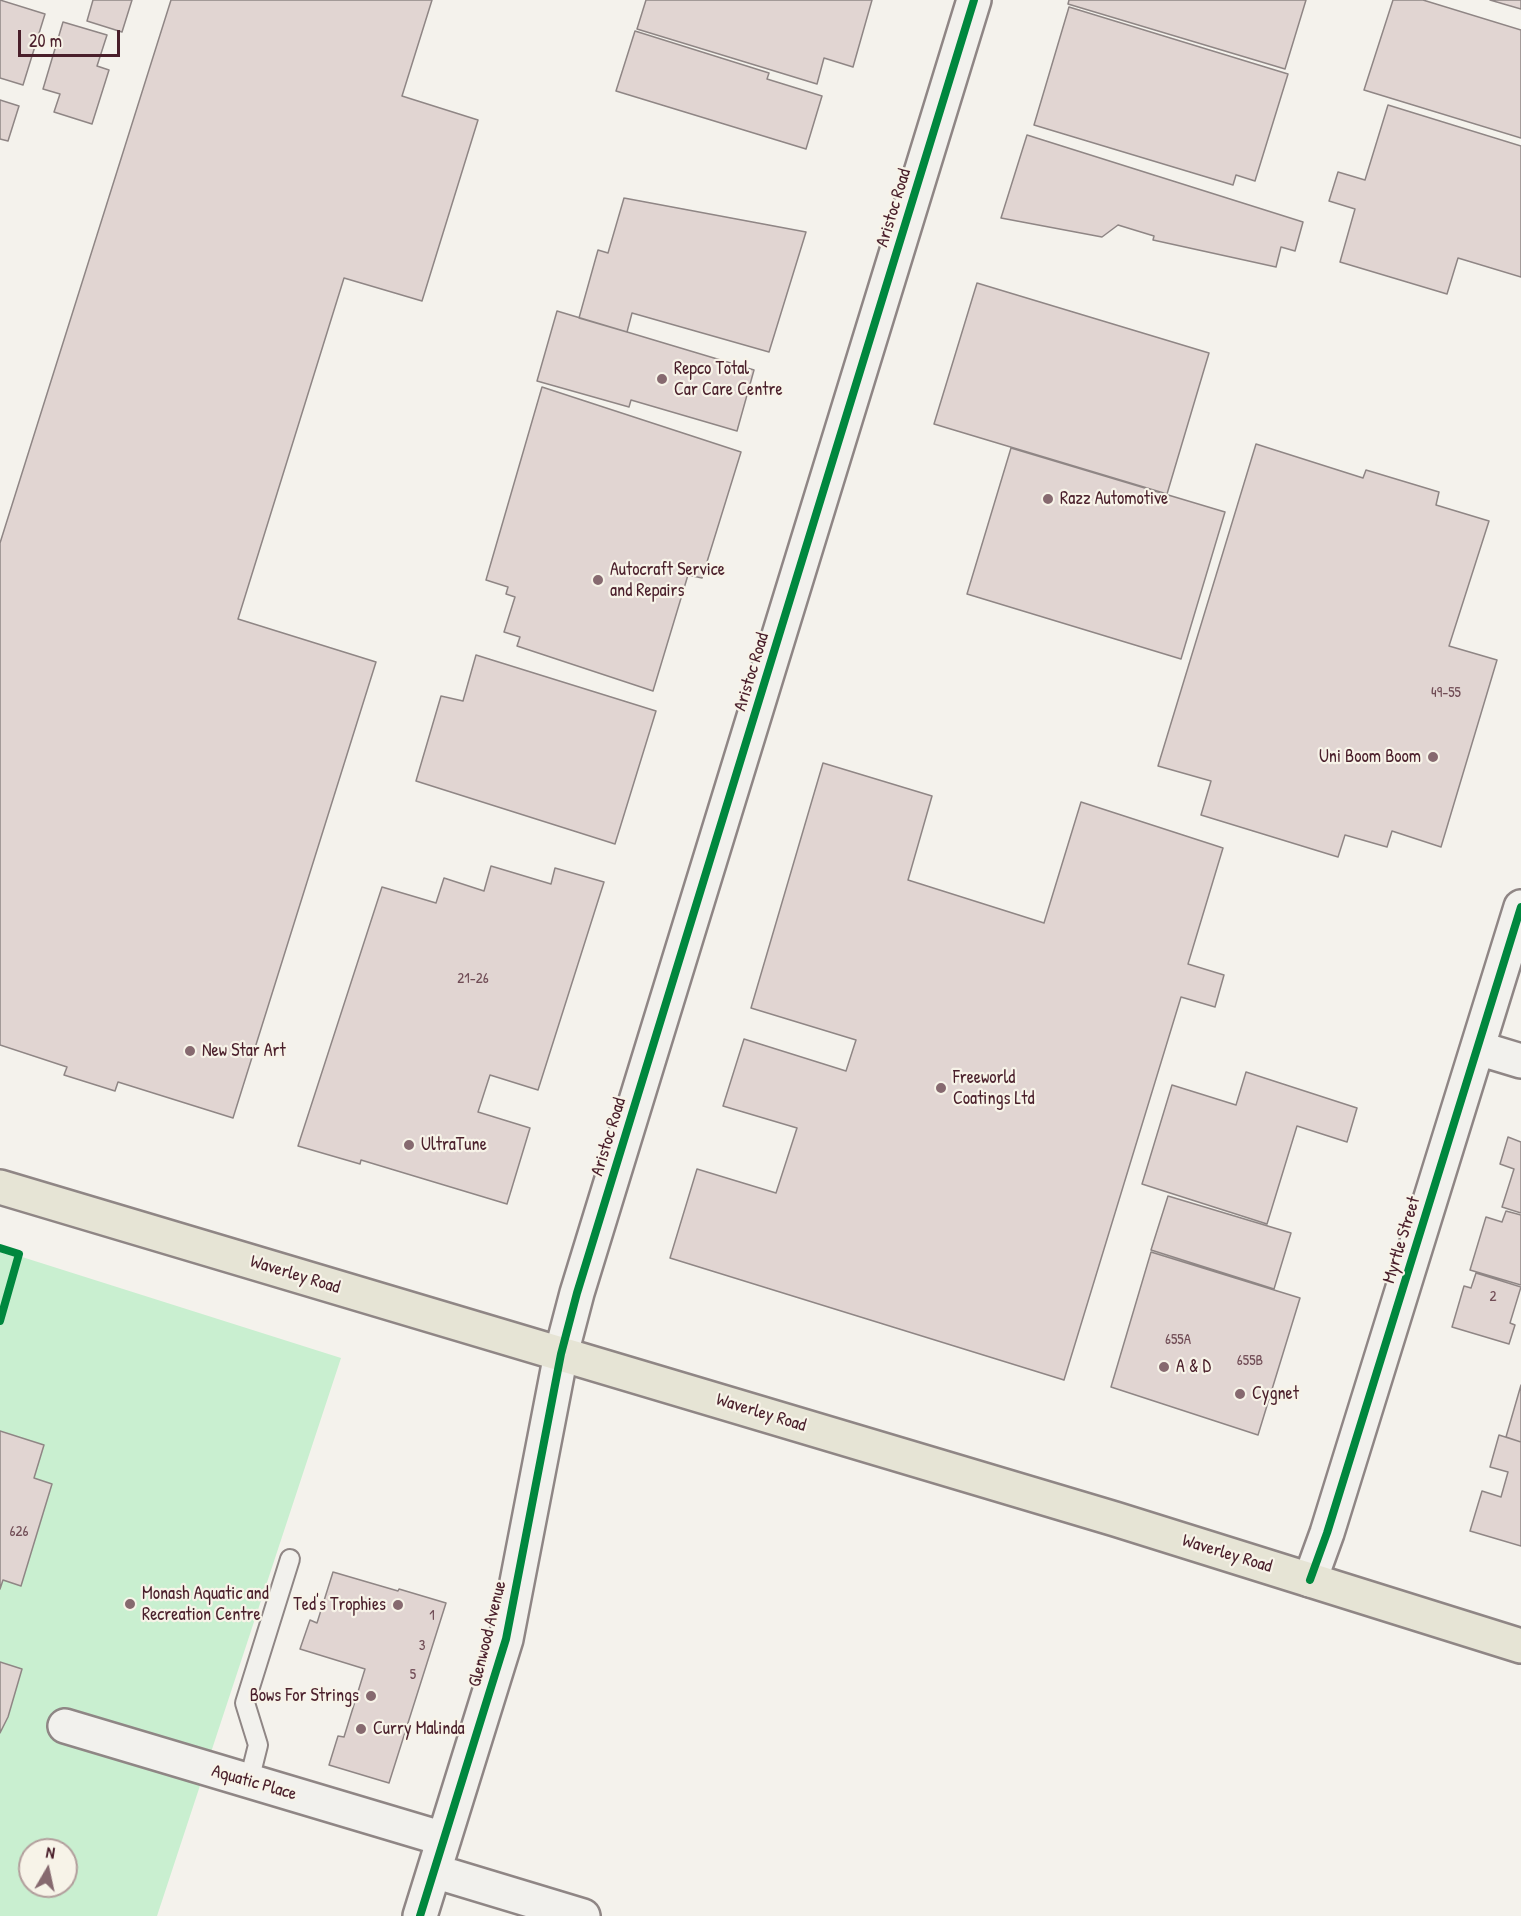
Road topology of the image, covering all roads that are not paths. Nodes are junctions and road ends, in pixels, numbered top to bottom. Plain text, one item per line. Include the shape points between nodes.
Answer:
1 (974, 0) edge
2 (1521, 907) edge
3 (1478, 1048) junction
4 (1521, 1061) edge
5 (0, 1186) edge
6 (561, 1354) junction
7 (290, 1559) dead end
8 (1310, 1580) junction
9 (1521, 1646) edge
10 (65, 1726) dead end
11 (249, 1781) junction
12 (444, 1839) junction
13 (434, 1871) junction
14 (420, 1916) edge
15 (583, 1916) edge

1 - 6 street, Aristoc Road
2 - 3 street, Myrtle Street
3 - 4 street
3 - 8 street, Myrtle Street
5 - 6 main road, Waverley Road
6 - 8 main road, Waverley Road
6 - 12 street, Glenwood Avenue via 506,1639
7 - 11 lane via 245,1703 258,1745
8 - 9 main road, Waverley Road
10 - 11 street, Aquatic Place
11 - 12 street, Aquatic Place
12 - 13 street, Glenwood Avenue
13 - 14 street, Glenwood Avenue
13 - 15 street

